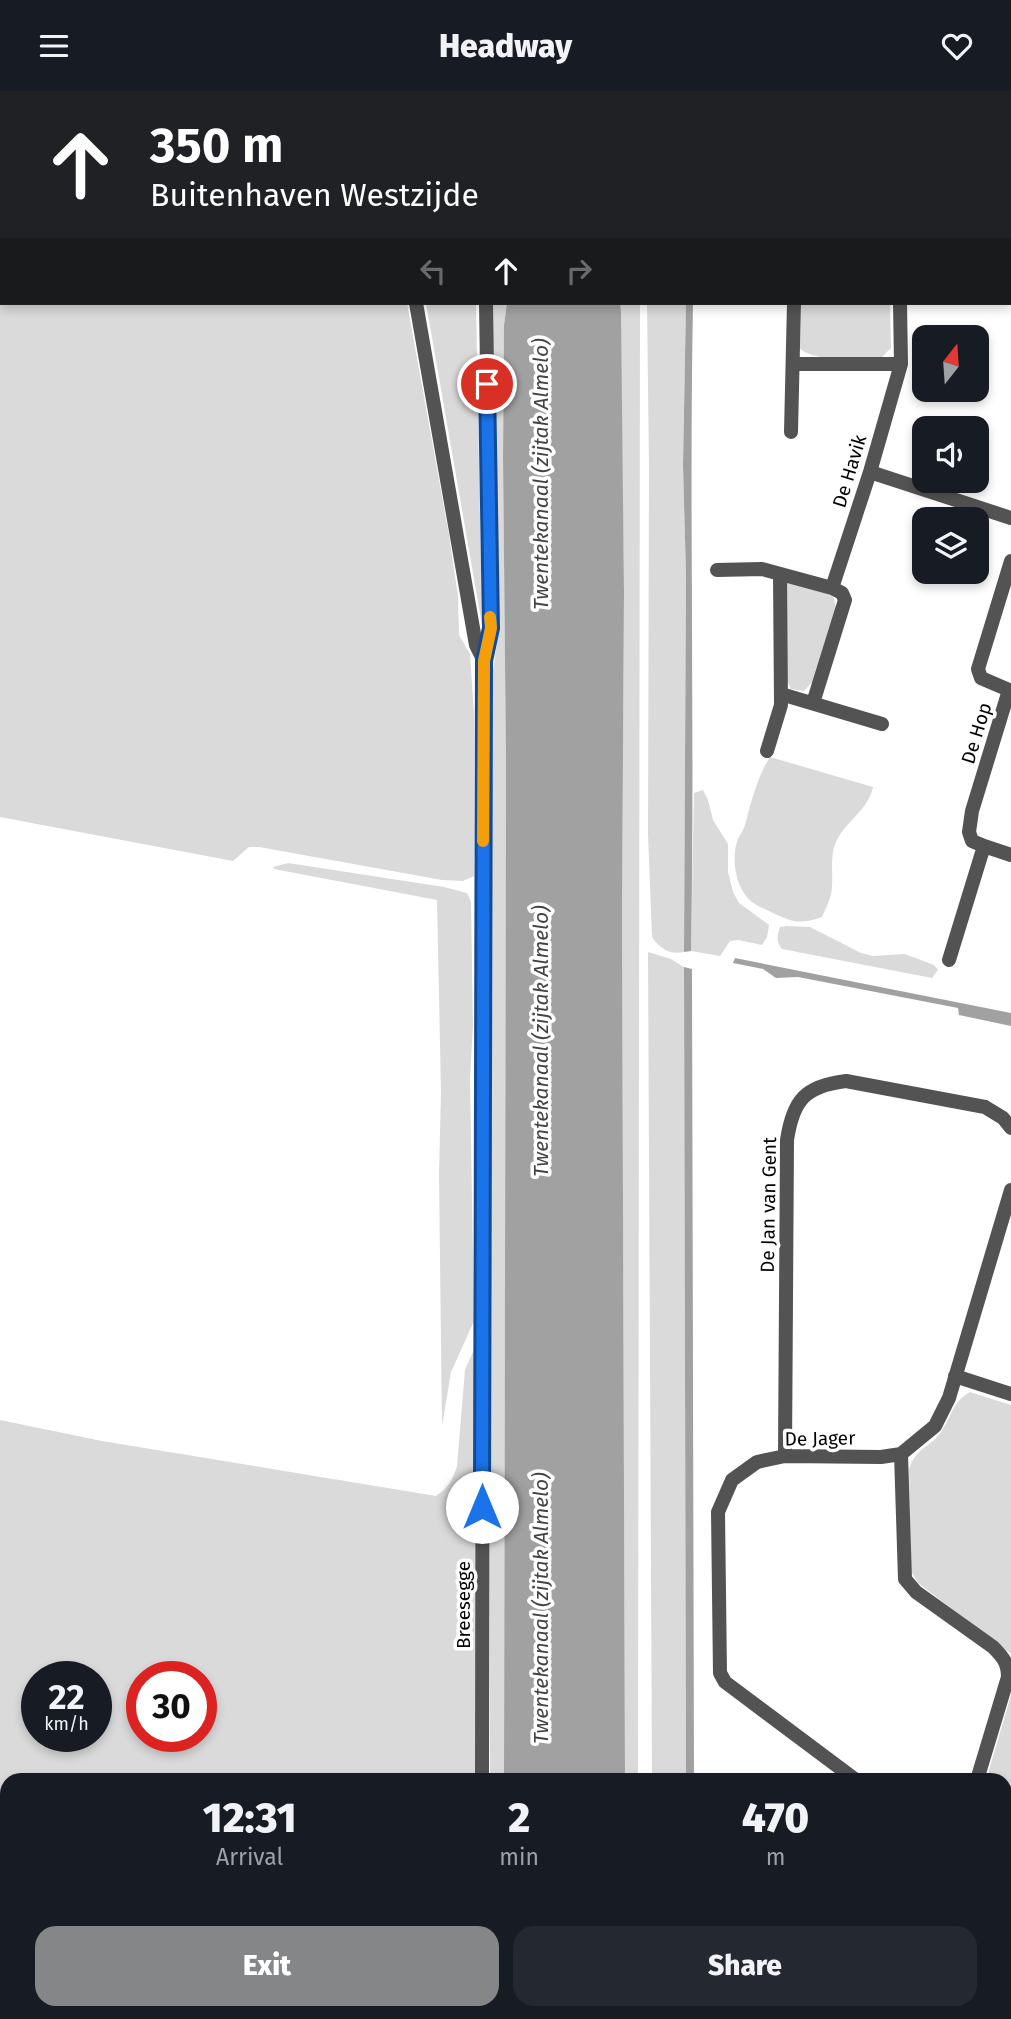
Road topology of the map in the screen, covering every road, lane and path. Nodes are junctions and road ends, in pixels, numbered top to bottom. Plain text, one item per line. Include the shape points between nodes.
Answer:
1 (416, 305) edge
2 (486, 305) edge
3 (794, 305) edge
4 (900, 305) edge
5 (793, 364) junction
6 (901, 364) junction
7 (790, 432) dead end
8 (870, 473) junction
9 (1011, 518) edge
10 (1011, 561) edge
11 (717, 570) dead end
12 (780, 574) junction
13 (832, 588) junction
14 (484, 661) junction
15 (1010, 690) edge
16 (781, 694) junction
17 (813, 703) junction
18 (882, 725) dead end
19 (767, 751) dead end
20 (984, 846) junction
21 (1011, 855) edge
22 (949, 960) dead end
23 (1011, 1128) edge
24 (1011, 1190) edge
25 (955, 1376) junction
26 (1011, 1394) edge
27 (901, 1454) junction
28 (785, 1456) junction
29 (1006, 1705) edge
30 (482, 1773) edge
31 (847, 1773) edge
32 (980, 1773) edge

1 - 14 street, Breesegge via 476,645
2 - 14 street via 491,628
3 - 5 street
4 - 6 street, De Havik
5 - 6 street
5 - 7 street
6 - 8 street, De Havik
8 - 9 street
8 - 13 street, De Havik
10 - 15 street, De Hop via 978,669 988,683
11 - 12 street via 762,569
12 - 13 street
12 - 16 street
13 - 17 street via 845,600
14 - 30 street, Breesegge
15 - 20 street, De Hop via 972,811 972,841
16 - 17 street
16 - 19 street
17 - 18 street
20 - 21 street
20 - 22 street
23 - 28 street, De Jan van Gent via 985,1107 846,1081 820,1086 802,1097 790,1118 787,1140
24 - 25 street
25 - 26 street
25 - 27 street via 935,1426
27 - 28 street, De Jager via 881,1458
27 - 29 street via 905,1579 1003,1657 1008,1665
28 - 31 street, De Jager via 743,1470 732,1480 718,1512 720,1673 725,1682
29 - 32 street

